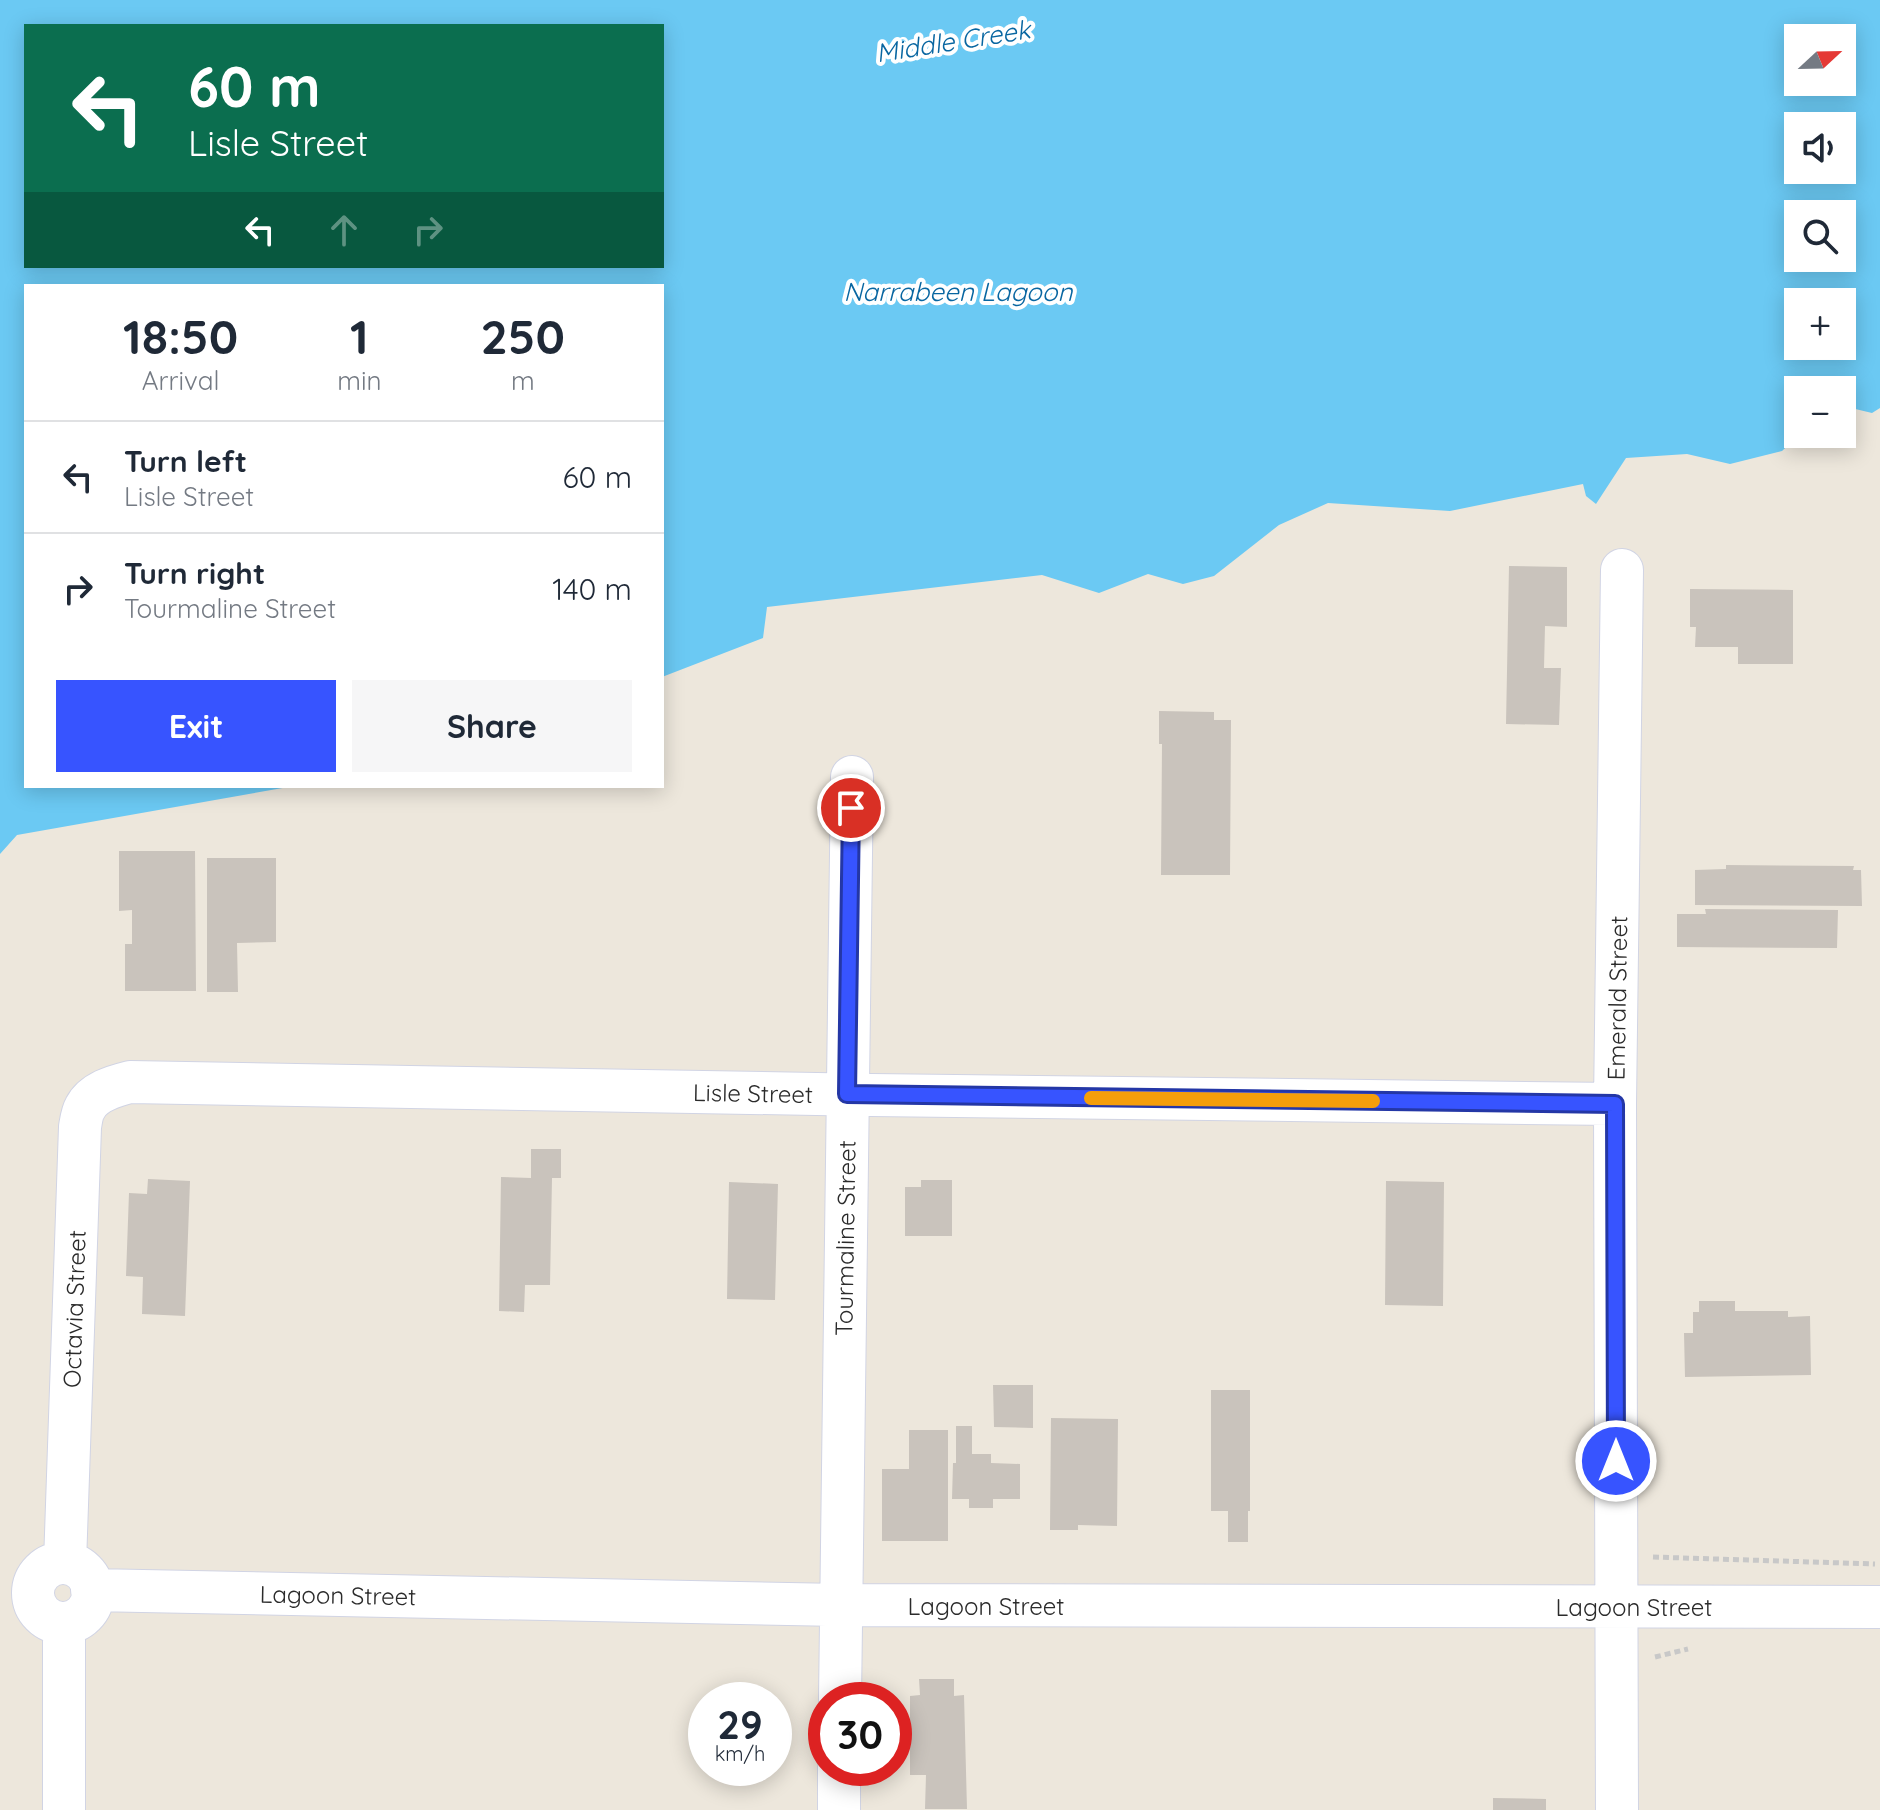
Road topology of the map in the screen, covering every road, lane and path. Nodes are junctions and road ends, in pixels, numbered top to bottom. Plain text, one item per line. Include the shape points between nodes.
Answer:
1 (1622, 570) dead end
2 (852, 777) dead end
3 (130, 1082) joint
4 (847, 1094) junction
5 (1615, 1104) junction
6 (1648, 1557) dead end
7 (1880, 1564) edge
8 (78, 1577) junction
9 (16, 1590) edge
10 (840, 1605) junction
11 (1616, 1607) junction
12 (1880, 1607) edge
13 (64, 1624) junction
14 (1695, 1648) dead end
15 (1652, 1658) dead end
16 (840, 1682) edge
17 (839, 1786) edge
18 (64, 1810) edge
19 (839, 1810) edge
20 (1617, 1810) edge

1 - 5 street, Emerald Street
2 - 4 street, Tourmaline Street
3 - 4 street, Lisle Street
3 - 8 street, Octavia Street via 93,1098 80,1127
4 - 5 street, Lisle Street
4 - 10 street, Tourmaline Street
5 - 11 street, Emerald Street
6 - 7 path
8 - 9 street via 55,1564
8 - 10 street, Lagoon Street
8 - 13 street via 93,1597 80,1618
9 - 13 street via 39,1612
10 - 11 street, Lagoon Street
10 - 16 street, Tourmaline Street
11 - 12 street, Lagoon Street
11 - 20 street, Emerald Street
13 - 18 street
14 - 15 path
17 - 19 street

